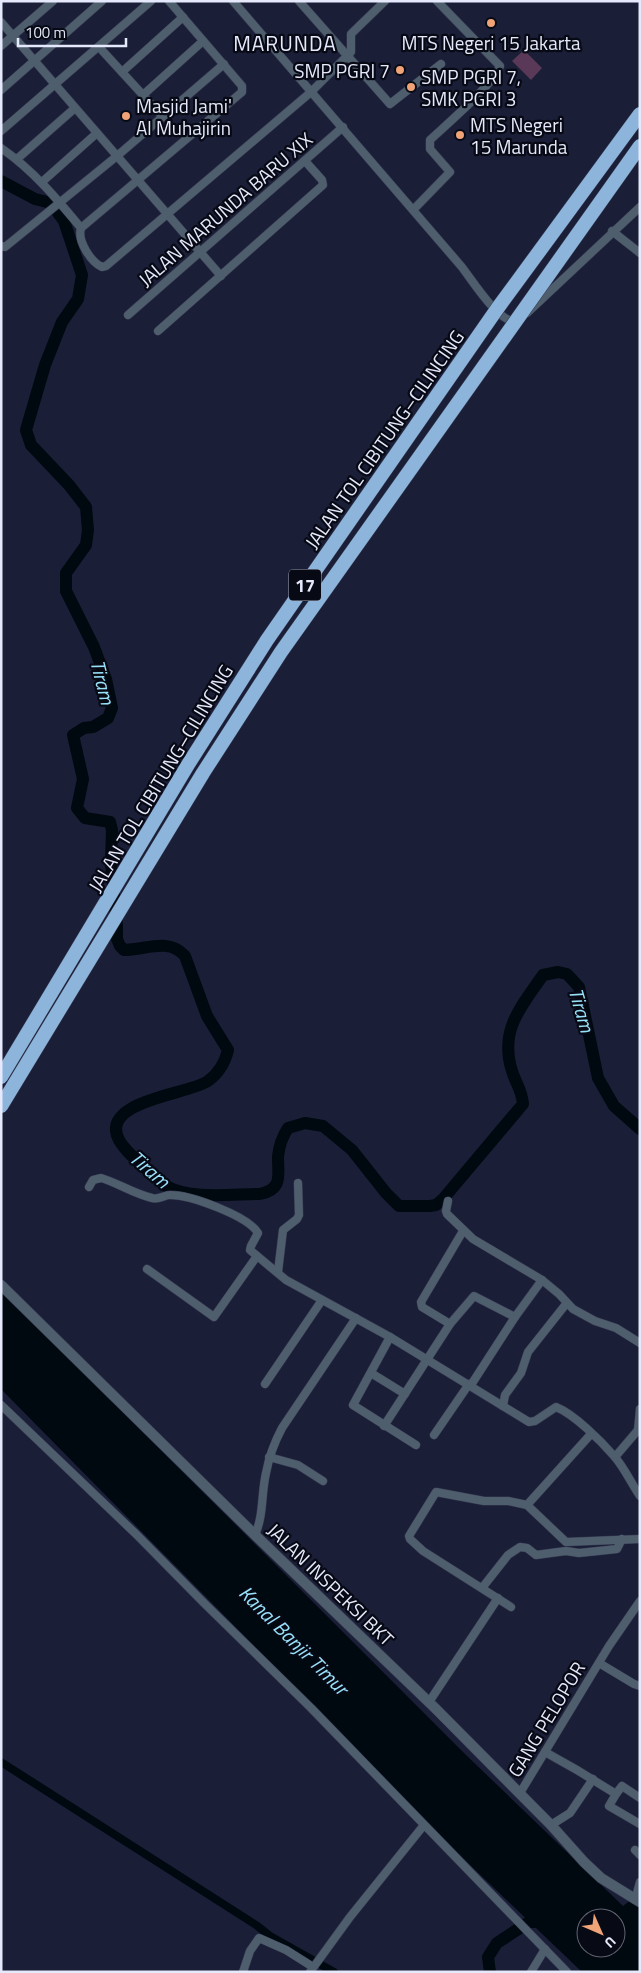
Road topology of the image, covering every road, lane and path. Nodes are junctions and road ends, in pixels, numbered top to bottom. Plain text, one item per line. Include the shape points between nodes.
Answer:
1 (53, 1) edge
2 (102, 1) edge
3 (151, 1) edge
4 (169, 1) edge
5 (233, 1) edge
6 (299, 1) edge
7 (385, 1) edge
8 (437, 1) edge
9 (183, 17) junction
10 (1, 22) edge
11 (13, 36) junction
12 (203, 41) junction
13 (1, 46) edge
14 (99, 47) junction
15 (347, 56) junction
16 (34, 60) junction
17 (224, 64) junction
18 (441, 64) dead end
19 (122, 72) junction
20 (54, 84) junction
21 (1, 90) edge
22 (311, 92) junction
23 (143, 95) junction
24 (75, 108) junction
25 (640, 114) edge
26 (162, 118) junction
27 (343, 128) junction
28 (1, 130) edge
29 (97, 133) junction
30 (640, 146) edge
31 (1, 148) edge
32 (117, 156) junction
33 (16, 159) junction
34 (305, 162) junction
35 (137, 180) junction
36 (42, 182) junction
37 (57, 204) junction
38 (640, 207) edge
39 (413, 210) junction
40 (168, 215) junction
41 (81, 228) junction
42 (612, 231) junction
43 (1, 246) edge
44 (200, 252) junction
45 (640, 253) edge
46 (221, 276) junction
47 (128, 315) dead end
48 (158, 331) dead end
49 (1, 1077) edge
50 (1, 1106) edge
51 (298, 1182) dead end
52 (89, 1187) dead end
53 (448, 1201) dead end
54 (463, 1231) junction
55 (257, 1256) junction
56 (147, 1269) dead end
57 (278, 1272) junction
58 (542, 1280) junction
59 (1, 1285) edge
60 (322, 1300) junction
61 (566, 1304) junction
62 (515, 1317) junction
63 (356, 1318) junction
64 (450, 1324) junction
65 (390, 1337) junction
66 (640, 1343) edge
67 (428, 1359) junction
68 (371, 1373) junction
69 (265, 1384) dead end
70 (470, 1384) junction
71 (405, 1394) junction
72 (1, 1405) edge
73 (503, 1406) junction
74 (640, 1409) edge
75 (384, 1426) junction
76 (591, 1434) junction
77 (434, 1435) dead end
78 (416, 1445) dead end
79 (269, 1457) junction
80 (615, 1457) junction
81 (323, 1481) dead end
82 (640, 1496) edge
83 (527, 1505) junction
84 (254, 1535) junction
85 (622, 1539) junction
86 (640, 1539) edge
87 (482, 1588) junction
88 (498, 1598) junction
89 (640, 1600) edge
90 (512, 1607) dead end
91 (599, 1663) junction
92 (640, 1686) edge
93 (429, 1702) junction
94 (545, 1752) junction
95 (593, 1780) junction
96 (520, 1793) junction
97 (616, 1794) junction
98 (640, 1798) edge
99 (424, 1824) junction
100 (551, 1824) junction
101 (640, 1824) edge
102 (640, 1882) edge
103 (638, 1901) edge
104 (543, 1947) junction
105 (312, 1968) edge
106 (244, 1972) edge
107 (531, 1972) edge
108 (567, 1972) edge

1 - 11 street
2 - 16 street
3 - 14 street
4 - 9 street
5 - 22 street
6 - 15 street
7 - 15 street via 351,33 352,49
8 - 39 street via 500,66 477,95 430,140 430,149 450,172
9 - 12 street
9 - 19 street
10 - 11 street
11 - 13 street
11 - 16 street
12 - 17 street
12 - 23 street
14 - 19 street
14 - 20 street
15 - 18 street via 390,104
15 - 22 street
16 - 20 street
16 - 21 street
17 - 26 street
17 - 35 street via 242,86 242,92
19 - 23 street
20 - 24 street
20 - 28 street
22 - 27 street
22 - 40 street
23 - 26 street
24 - 29 street
24 - 33 street
25 - 49 highway, JALAN TOL CIBITUNG–CILINCING / 17, bridge via 498,309 267,640 189,763
26 - 32 street
27 - 34 street, JALAN MARUNDA BARU XIX
27 - 39 street
29 - 32 street
29 - 36 street
30 - 50 highway, JALAN TOL CIBITUNG–CILINCING / 17, bridge via 281,652 203,772
31 - 33 street
32 - 35 street
32 - 37 street
33 - 36 street
34 - 44 street, JALAN MARUNDA BARU XIX
34 - 46 street via 323,185
35 - 40 street
35 - 41 street
36 - 37 street
37 - 41 street
37 - 43 street via 5,247
38 - 42 street
39 - 42 street via 496,310 514,323 562,282
40 - 41 street via 102,268 87,251 80,237
40 - 44 street
42 - 45 street
44 - 46 street
44 - 47 street, JALAN MARUNDA BARU XIX
46 - 48 street
51 - 57 street via 299,1214 283,1230
52 - 55 street via 93,1180 101,1178 152,1198 170,1195 200,1200 256,1230 258,1234 250,1248
53 - 54 street via 446,1210
54 - 58 street via 484,1247
54 - 64 street via 421,1302 422,1307
55 - 56 street via 214,1317
55 - 57 street
57 - 60 street
58 - 61 street
58 - 62 street
59 - 84 street, JALAN INSPEKSI BKT
60 - 63 street
60 - 69 street
61 - 66 street
61 - 73 street via 528,1352 521,1373 505,1395
62 - 64 street via 474,1296
62 - 70 street
63 - 65 street
63 - 79 street via 282,1428
64 - 67 street
65 - 67 street
65 - 68 street
67 - 70 street
67 - 71 street
68 - 71 street
68 - 75 street via 353,1406
70 - 73 street
70 - 77 street
71 - 75 street
72 - 99 street via 138,1535
73 - 76 street via 531,1422 556,1407
74 - 80 street via 638,1430
75 - 78 street
76 - 80 street
76 - 83 street
79 - 81 street via 298,1465
79 - 84 street via 261,1522
80 - 82 street
83 - 85 street via 566,1542
83 - 87 street via 436,1492 409,1536 423,1551
84 - 93 street, JALAN INSPEKSI BKT
85 - 86 street
85 - 87 street via 617,1549 579,1553 566,1551 536,1555 520,1547 508,1555
87 - 88 street
88 - 90 street
88 - 93 street
89 - 91 street, GANG PELOPOR
91 - 92 street
91 - 94 street, GANG PELOPOR
93 - 96 street, JALAN INSPEKSI BKT
94 - 95 street
94 - 96 street, GANG PELOPOR
95 - 97 street
95 - 100 street via 570,1813
96 - 100 street, JALAN INSPEKSI BKT
97 - 98 street via 624,1786
97 - 101 street via 609,1806
99 - 104 street
99 - 105 street
100 - 103 street, JALAN INSPEKSI BKT via 601,1878
102 - 103 street
104 - 107 street
104 - 108 street
105 - 106 street via 286,1950 259,1938 250,1951

